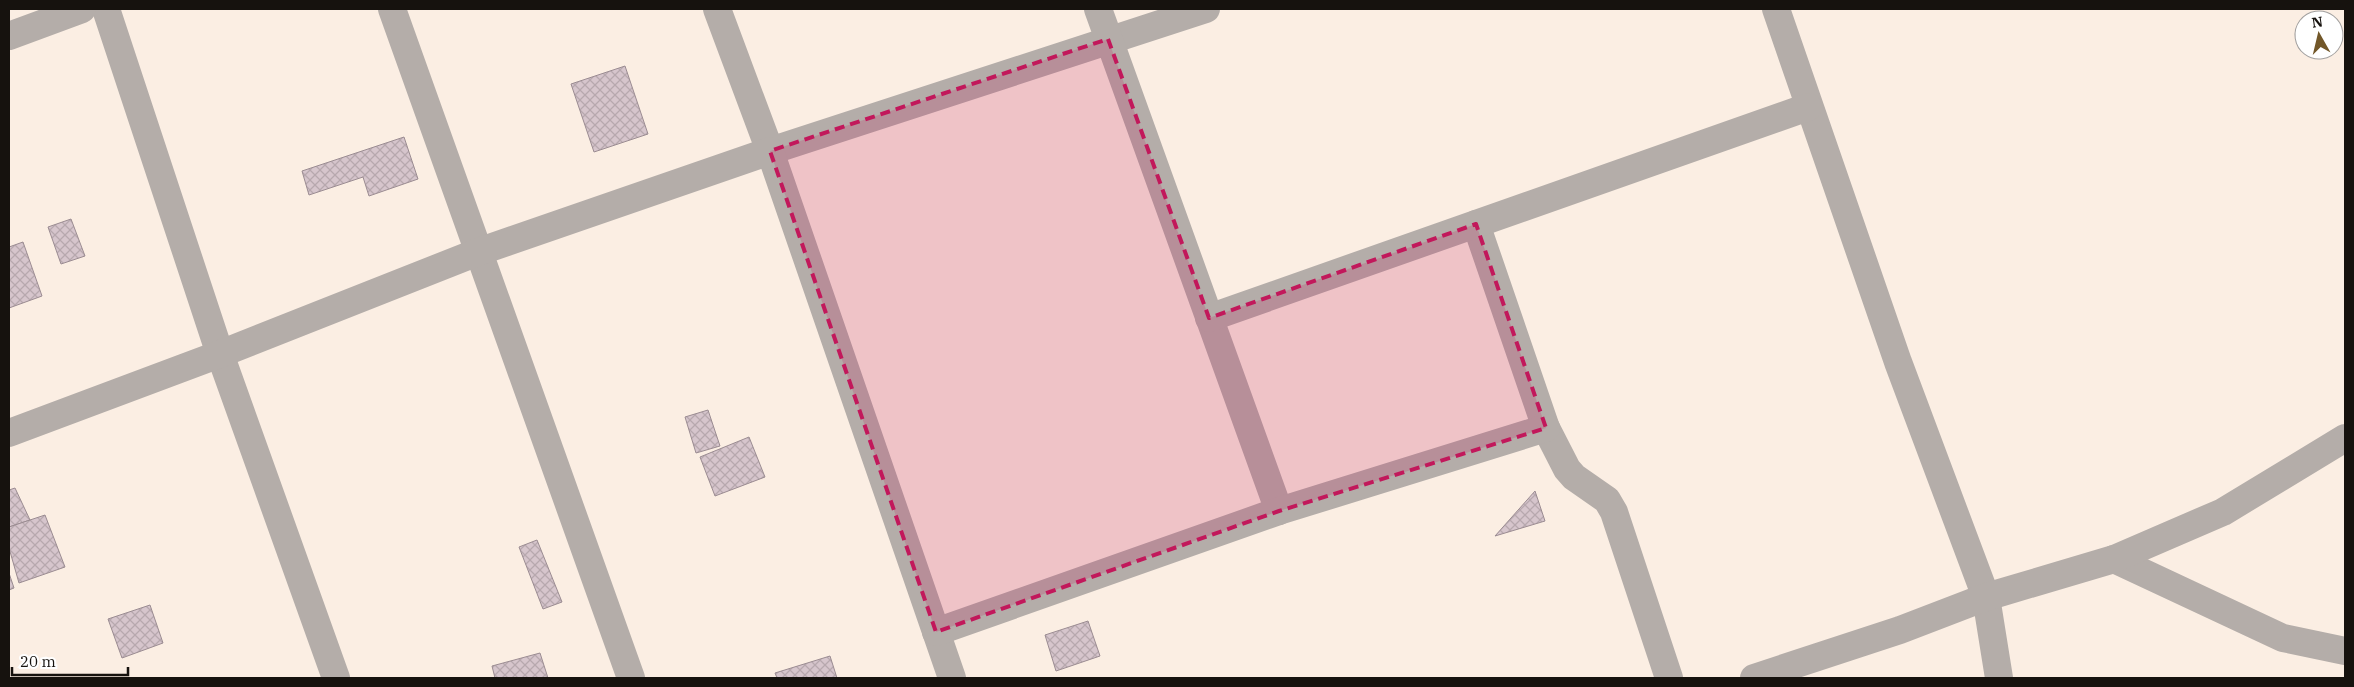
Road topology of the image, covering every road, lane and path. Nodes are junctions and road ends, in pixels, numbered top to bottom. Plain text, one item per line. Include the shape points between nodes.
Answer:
1 (82, 9) edge
2 (106, 9) edge
3 (392, 9) edge
4 (717, 9) edge
5 (1098, 9) edge
6 (1206, 9) edge
7 (1776, 9) edge
8 (9, 36) edge
9 (1108, 39) junction
10 (1808, 107) junction
11 (770, 151) junction
12 (1476, 224) junction
13 (478, 252) junction
14 (1209, 318) junction
15 (220, 354) junction
16 (1546, 428) junction
17 (9, 433) edge
18 (2345, 438) edge
19 (1279, 511) junction
20 (2114, 559) junction
21 (1986, 597) junction
22 (936, 632) junction
23 (2345, 651) edge
24 (336, 678) edge
25 (631, 678) edge
26 (952, 678) edge
27 (1669, 678) edge
28 (1754, 678) edge
29 (2000, 678) edge

1 - 8 street
2 - 15 street
3 - 13 street
4 - 11 street
5 - 9 street
6 - 9 street
7 - 10 street
9 - 11 street
9 - 14 street
10 - 12 street
10 - 21 street
11 - 13 street
11 - 22 street
12 - 14 street
12 - 16 street
13 - 15 street
13 - 25 street
14 - 19 street
15 - 17 street
15 - 24 street
16 - 19 street
16 - 27 street via 1567,469 1607,500 1614,512
18 - 20 street via 2222,512
19 - 22 street
20 - 21 street
20 - 23 street via 2283,638
21 - 28 street via 1900,630
21 - 29 street
22 - 26 street

